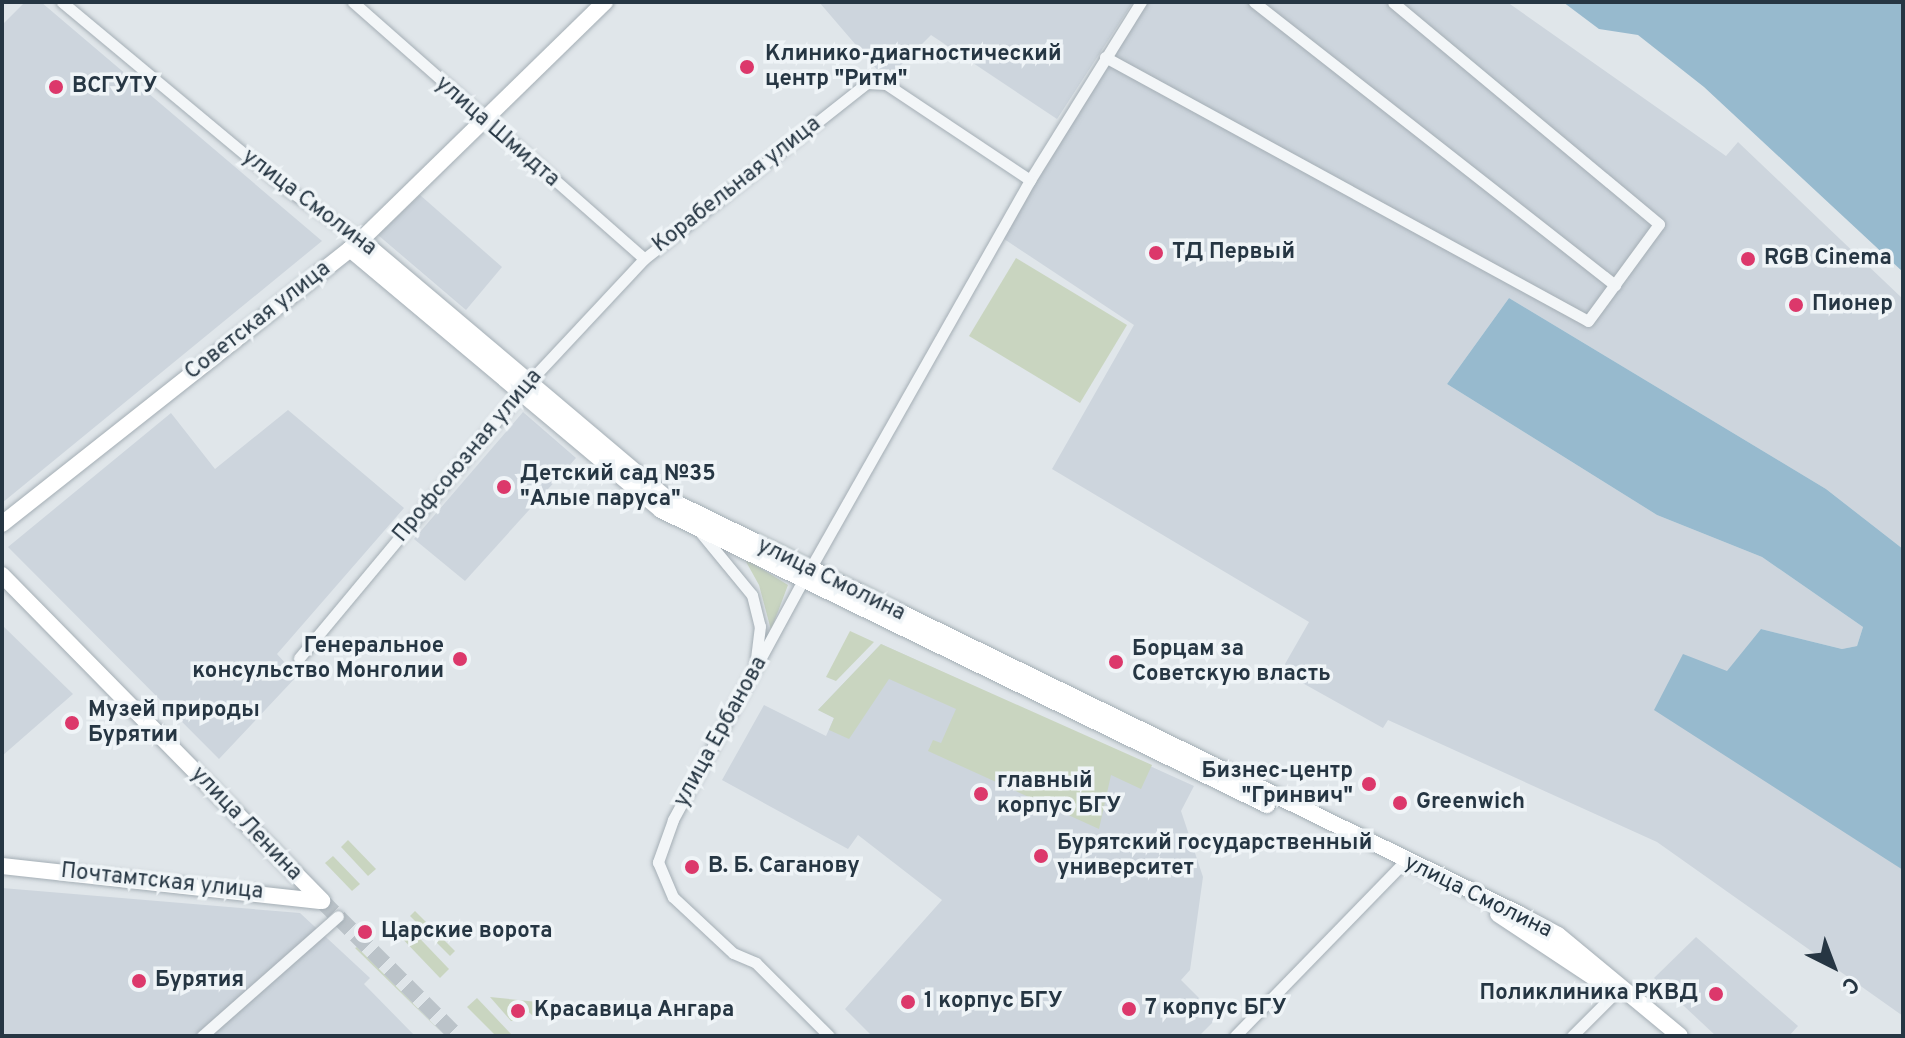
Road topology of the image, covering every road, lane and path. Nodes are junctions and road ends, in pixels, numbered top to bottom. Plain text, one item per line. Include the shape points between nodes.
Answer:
1 (62, 2) edge
2 (353, 2) edge
3 (605, 2) edge
4 (1141, 2) edge
5 (1254, 2) edge
6 (1393, 2) edge
7 (1105, 57) junction
8 (483, 121) junction
9 (1030, 180) junction
10 (355, 244) junction
11 (644, 259) junction
12 (1615, 285) junction
13 (524, 388) junction
14 (2, 524) edge
15 (700, 532) junction
16 (2, 575) edge
17 (806, 575) junction
18 (299, 658) dead end
19 (753, 672) junction
20 (1401, 864) junction
21 (2, 866) edge
22 (322, 901) joint
23 (338, 916) dead end
24 (1618, 989) junction
25 (202, 1036) edge
26 (829, 1036) edge
27 (1235, 1036) edge
28 (1572, 1036) edge
29 (1663, 1036) edge
30 (1680, 1036) edge

1 - 10 street, улица Смолина
2 - 8 street, улица Шмидта
3 - 8 main road, Советская улица
4 - 7 street, улица Ербанова
5 - 12 street
6 - 12 street via 1659,224
7 - 9 street, улица Ербанова
7 - 12 street via 1588,321
8 - 10 main road, Советская улица
8 - 11 street, улица Шмидта
9 - 11 street, Корабельная улица via 878,79
9 - 17 street, улица Ербанова
10 - 13 main road, улица Смолина
10 - 14 main road, Советская улица
11 - 13 street, Профсоюзная улица
13 - 15 main road via 661,510
13 - 17 main road, улица Смолина via 666,498
13 - 18 street, Профсоюзная улица
15 - 17 main road
15 - 19 street via 752,595 760,626
16 - 22 main road, улица Ленина
17 - 19 street, улица Ербанова
17 - 20 main road, улица Смолина
19 - 26 street, улица Ербанова via 667,835 658,862 667,887
20 - 24 main road, улица Смолина via 1558,935
20 - 27 street
21 - 22 main road, Почтамтская улица
23 - 25 street
24 - 28 street
24 - 29 main road
24 - 30 main road, улица Смолина

